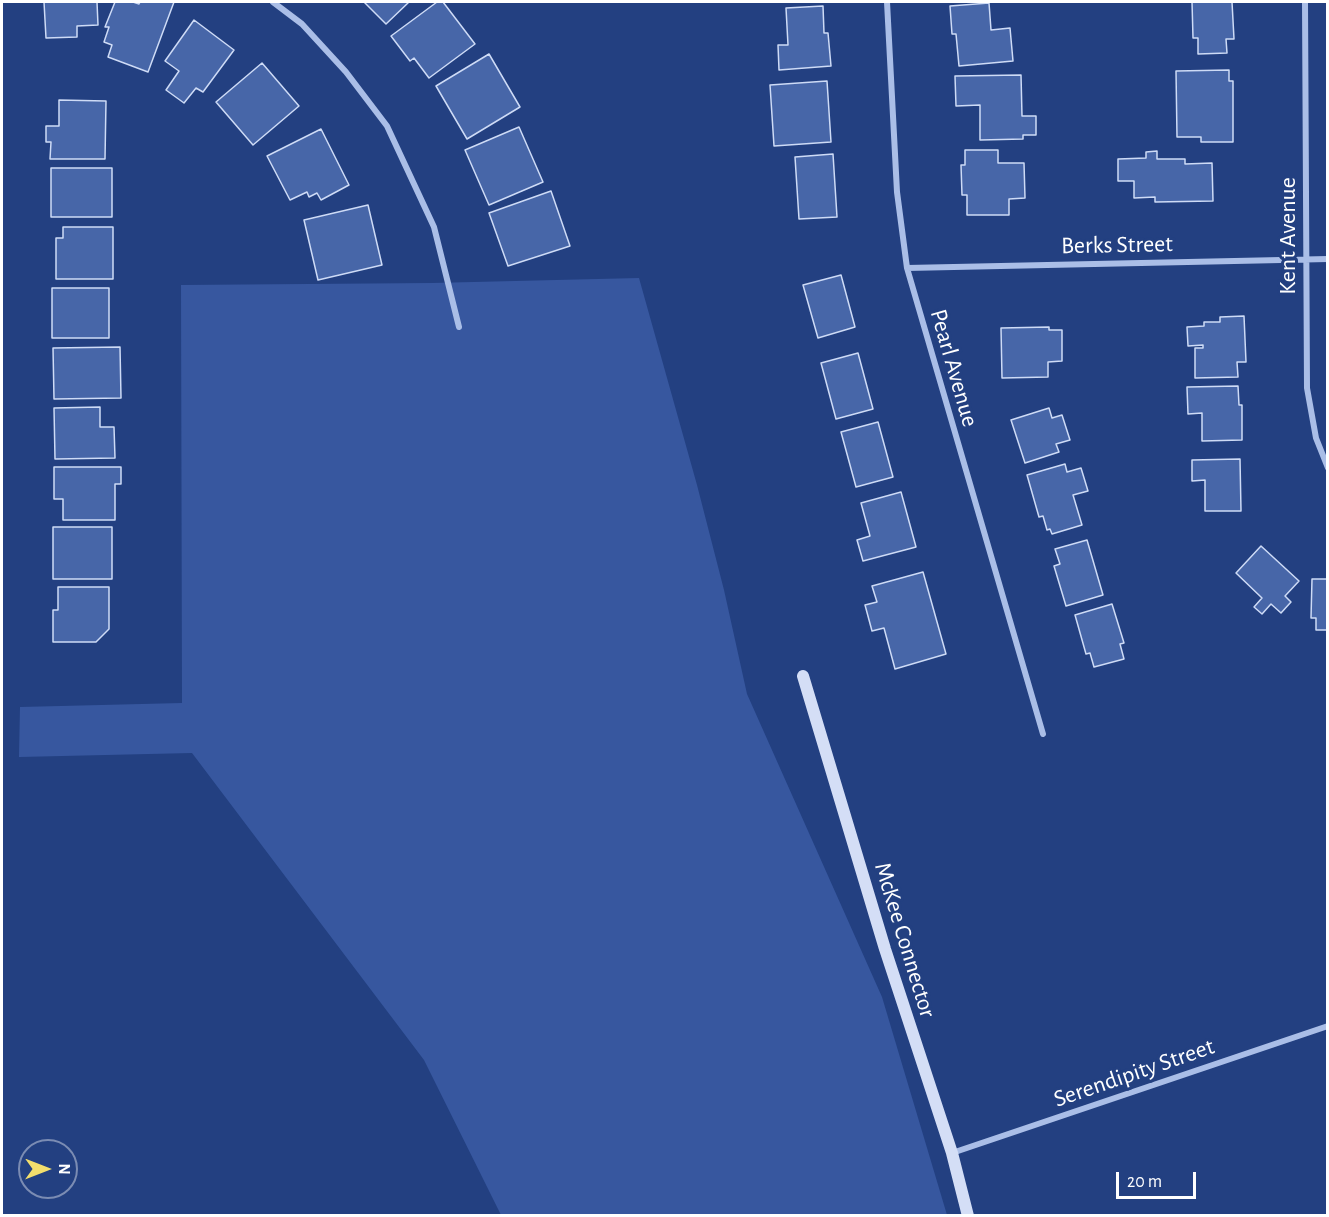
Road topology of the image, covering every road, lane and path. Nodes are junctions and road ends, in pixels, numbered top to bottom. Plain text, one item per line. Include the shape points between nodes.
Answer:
1 (273, 2) edge
2 (886, 2) edge
3 (1305, 2) edge
4 (1307, 259) junction
5 (1328, 259) edge
6 (907, 268) junction
7 (459, 327) dead end
8 (1328, 468) edge
9 (804, 676) dead end
10 (1044, 734) dead end
11 (1328, 1026) edge
12 (952, 1153) junction
13 (969, 1215) edge

1 - 7 street via 309,32 346,72 387,126 434,226
2 - 6 street, Pearl Avenue via 897,192
3 - 4 street, Kent Avenue
4 - 5 street, Berks Street
4 - 6 street, Berks Street
4 - 8 street, Kent Avenue via 1307,387 1317,438
6 - 10 street, Pearl Avenue
9 - 12 main road, McKee Connector via 885,949
11 - 12 street, Serendipity Street
12 - 13 main road, McKee Connector

